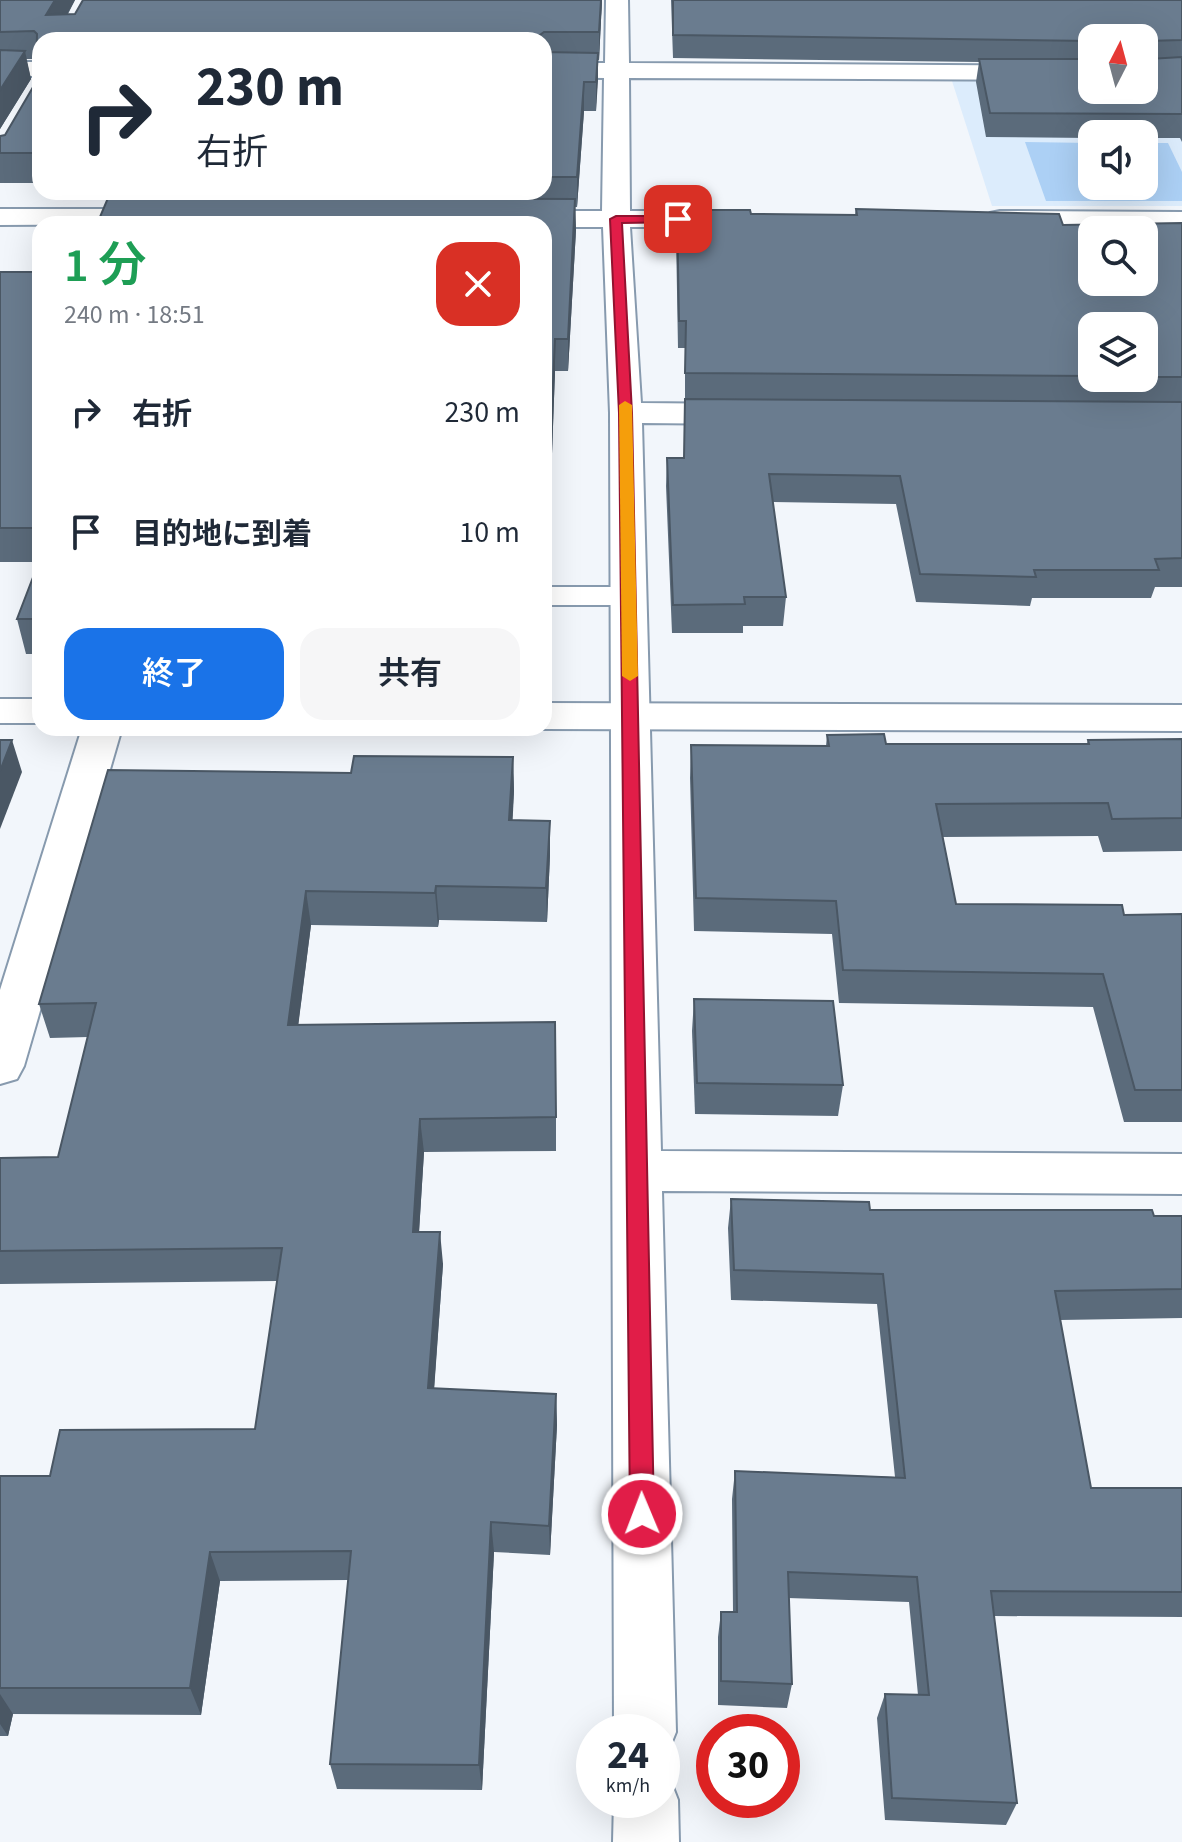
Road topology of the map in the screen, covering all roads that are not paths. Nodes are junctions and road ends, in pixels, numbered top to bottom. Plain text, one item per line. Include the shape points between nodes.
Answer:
1 (617, 0) edge
2 (0, 69) edge
3 (32, 69) edge
4 (552, 70) edge
5 (618, 71) junction
6 (1078, 73) edge
7 (0, 217) edge
8 (32, 217) edge
9 (552, 219) edge
10 (616, 219) junction
11 (757, 219) edge
12 (977, 219) edge
13 (1182, 220) edge
14 (626, 413) junction
15 (769, 414) edge
16 (552, 596) edge
17 (629, 596) junction
18 (0, 711) edge
19 (32, 711) edge
20 (552, 716) edge
21 (630, 716) junction
22 (1182, 718) edge
23 (100, 736) edge
24 (0, 1066) edge
25 (637, 1171) junction
26 (1182, 1174) edge
27 (645, 1714) edge
28 (646, 1818) edge
29 (646, 1842) edge

1 - 5 street
2 - 3 street
4 - 5 street
5 - 6 street
5 - 10 street
7 - 8 street
9 - 10 street
10 - 11 street
10 - 14 street
12 - 13 street
14 - 15 street
14 - 17 street
16 - 17 lane
17 - 21 street
18 - 19 street
20 - 21 street
21 - 22 street
21 - 25 street
23 - 24 street
25 - 26 street
25 - 27 street
28 - 29 street

